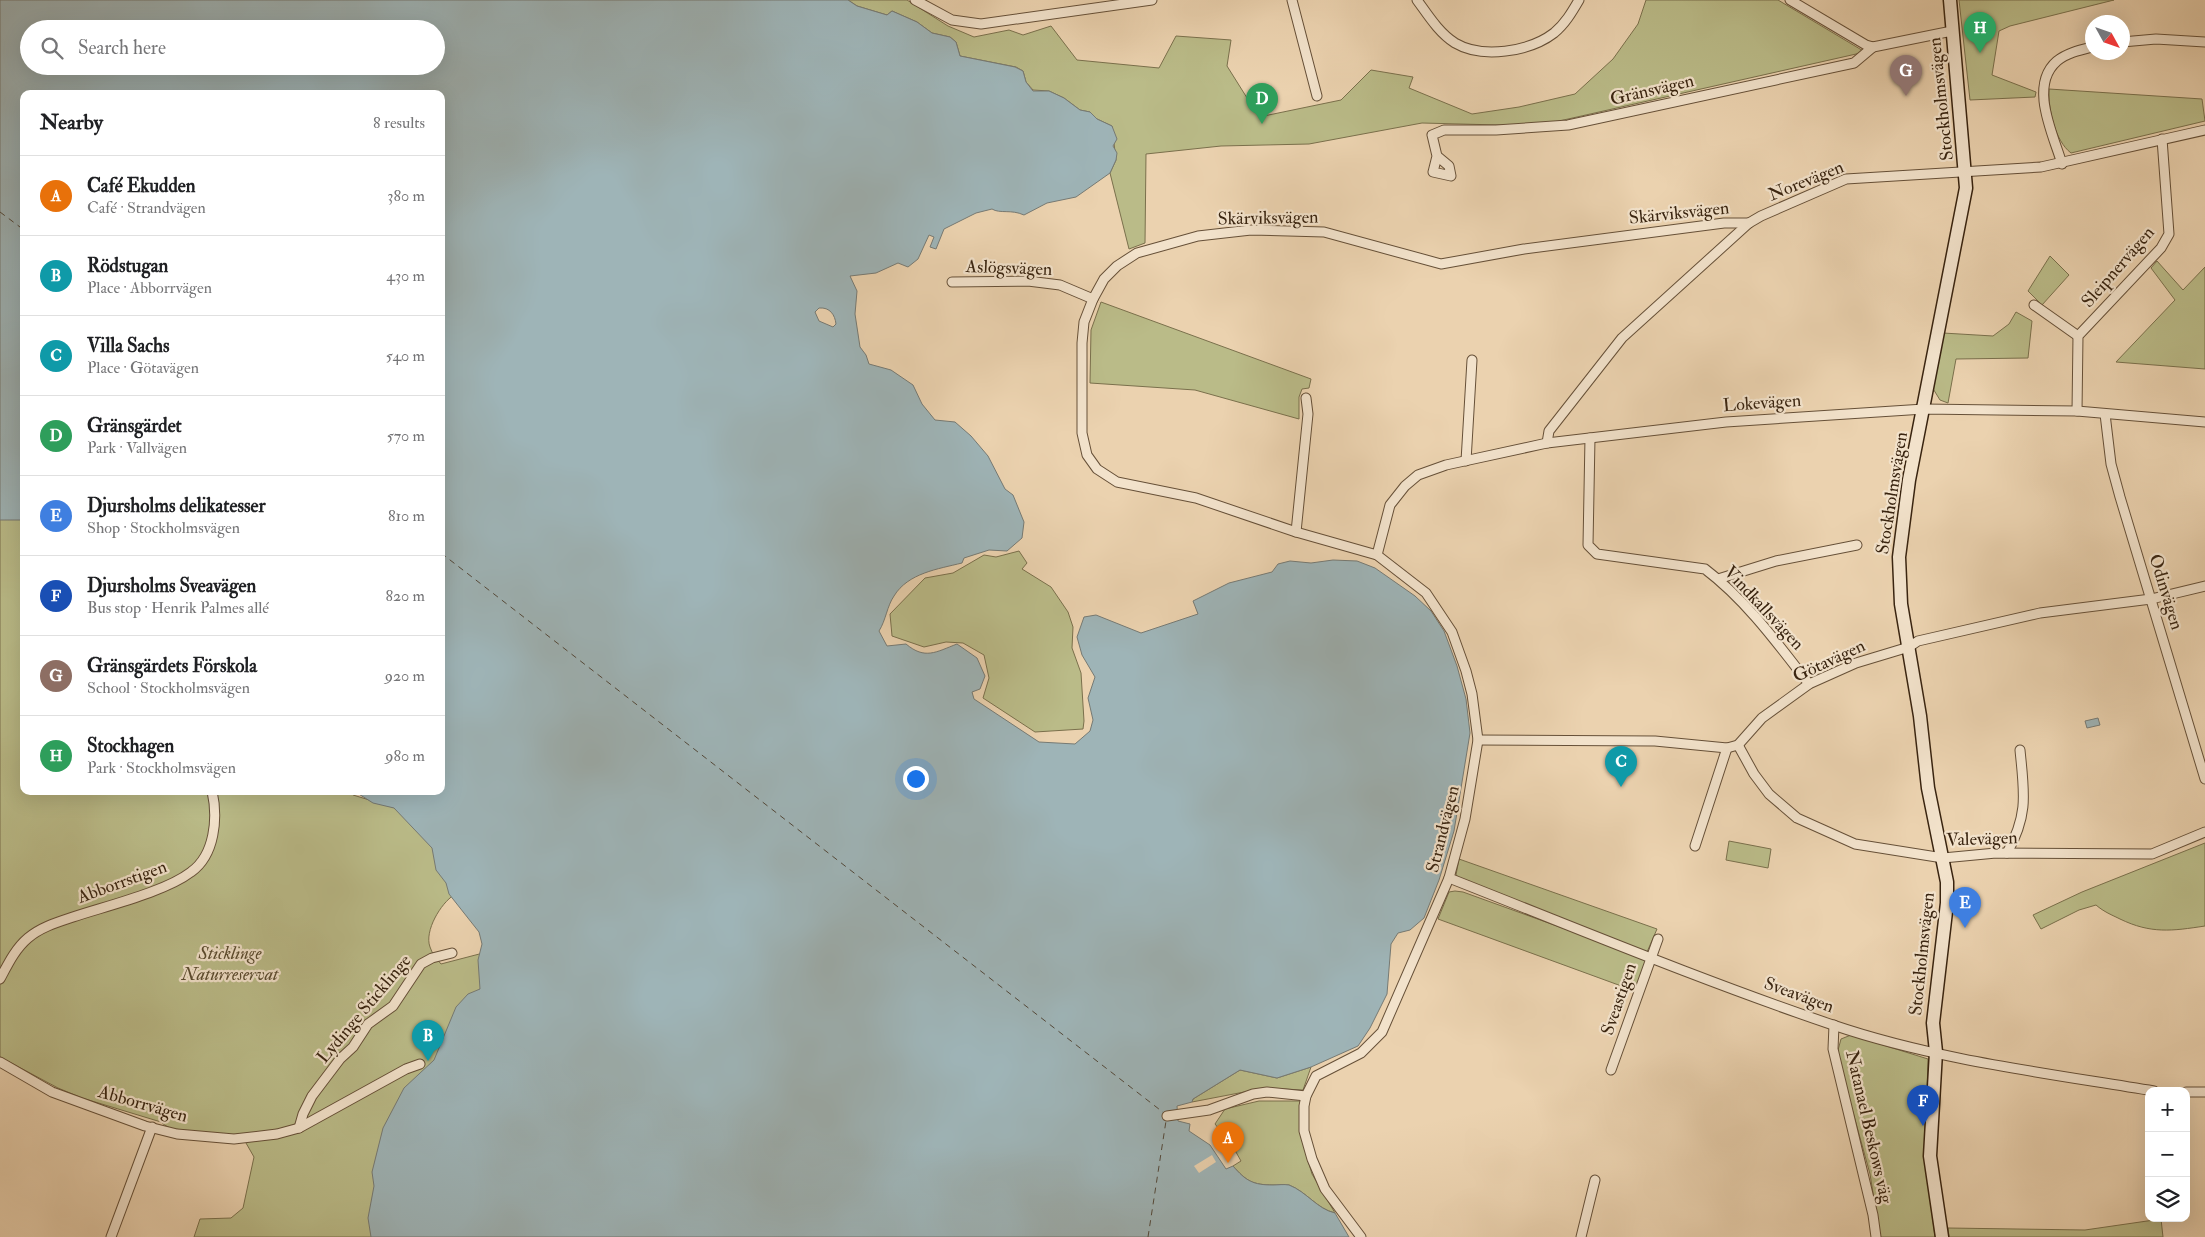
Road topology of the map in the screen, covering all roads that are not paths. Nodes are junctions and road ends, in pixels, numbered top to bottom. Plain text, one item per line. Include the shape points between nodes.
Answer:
1 (915, 0) edge
2 (1152, 0) edge
3 (1292, 0) edge
4 (1417, 0) edge
5 (1579, 0) edge
6 (1790, 0) edge
7 (1950, 0) edge
8 (1952, 31) junction
9 (2130, 42) edge
10 (2205, 42) edge
11 (1873, 47) junction
12 (2085, 49) edge
13 (1317, 96) dead end
14 (2205, 130) edge
15 (2162, 139) junction
16 (1437, 156) dead end
17 (2062, 164) junction
18 (1966, 171) junction
19 (1749, 223) junction
20 (952, 282) dead end
21 (1093, 298) junction
22 (2034, 305) dead end
23 (2078, 336) junction
24 (1472, 360) dead end
25 (1306, 398) dead end
26 (1924, 409) junction
27 (2077, 411) junction
28 (2104, 414) junction
29 (2205, 422) edge
30 (1590, 438) junction
31 (1547, 443) junction
32 (1466, 461) junction
33 (1296, 532) junction
34 (1857, 545) dead end
35 (1377, 555) junction
36 (1718, 579) junction
37 (2205, 586) edge
38 (2152, 599) junction
39 (1910, 647) junction
40 (1809, 684) junction
41 (1478, 740) junction
42 (1738, 745) junction
43 (1727, 748) junction
44 (2020, 750) dead end
45 (2205, 778) edge
46 (213, 795) edge
47 (2205, 832) edge
48 (1695, 846) dead end
49 (2007, 853) junction
50 (1943, 858) junction
51 (1449, 878) junction
52 (1658, 939) dead end
53 (452, 952) dead end
54 (1651, 957) junction
55 (0, 979) edge
56 (1834, 1025) junction
57 (1936, 1052) junction
58 (0, 1062) edge
59 (420, 1064) dead end
60 (1611, 1070) dead end
61 (2145, 1090) edge
62 (2190, 1092) edge
63 (2205, 1092) edge
64 (1306, 1096) junction
65 (1167, 1116) dead end
66 (152, 1127) junction
67 (299, 1128) junction
68 (1595, 1180) dead end
69 (111, 1237) edge
70 (1361, 1237) edge
71 (1582, 1237) edge
72 (1876, 1237) edge
73 (1942, 1237) edge

1 - 2 street via 952,20 981,24
3 - 13 street
4 - 5 street via 1439,30 1456,43 1499,51 1518,49 1552,34 1569,17
6 - 11 street via 1866,46
7 - 8 street, Stockholmsvägen
8 - 11 street
8 - 18 street, Stockholmsvägen
9 - 10 street
11 - 16 street, Gränsvägen via 1854,63 1568,125 1444,130 1432,135
12 - 17 street via 2056,62 2044,87 2043,96
14 - 15 street, Norevägen
15 - 17 street, Norevägen
15 - 23 street, Sleipnervägen via 2169,234 2161,248
17 - 18 street, Norevägen
18 - 19 street, Norevägen via 1846,179
18 - 26 street, Stockholmsvägen via 1963,212 1943,300
19 - 21 street, Skärviksvägen via 1724,223 1524,249 1442,264 1324,232 1251,230 1198,236 1137,253 1104,279
19 - 31 street, Norevägen via 1622,338 1549,431
20 - 21 street, Aslögsvägen via 1036,282 1060,285
21 - 33 street, Skärviksvägen via 1084,322 1082,343 1082,433 1087,455 1097,469 1117,482 1196,498
22 - 23 street
23 - 27 street
24 - 32 street
25 - 33 street via 1308,414
26 - 27 street, Lokevägen
26 - 30 street, Lokevägen via 1726,422
26 - 39 street, Stockholmsvägen via 1898,557 1901,604
27 - 28 street, Lokevägen
28 - 29 street, Lokevägen
28 - 38 street, Odinvägen via 2111,464
30 - 31 street, Lokevägen
30 - 36 street, Vindkallsvägen via 1588,545 1593,552 1705,569
31 - 32 street, Lokevägen
32 - 35 street, Lokevägen via 1418,475 1405,486 1390,505
33 - 35 street, Skärviksvägen
34 - 36 street via 1776,561
35 - 41 street, Strandvägen via 1426,593 1452,632 1472,694
36 - 40 street, Vindkallsvägen via 1775,639
37 - 38 street, Götavägen
38 - 39 street, Götavägen via 2040,613 1918,641
38 - 45 street, Odinvägen
39 - 40 street, Götavägen via 1856,663
39 - 50 street, Stockholmsvägen via 1928,788
40 - 42 street, Götavägen via 1762,718
41 - 43 street via 1654,741
41 - 51 street, Strandvägen via 1465,820
42 - 43 street
42 - 50 street, Valevägen via 1769,794 1798,818 1855,844
43 - 48 street
44 - 49 street via 2024,794 2022,819
46 - 55 street, Abborrstigen via 215,807 211,842 192,872 173,883 49,926 28,938 12,956
47 - 49 street, Valevägen via 2152,854
49 - 50 street, Valevägen
50 - 57 street, Stockholmsvägen via 1947,882 1933,1023
51 - 54 street, Sveavägen
51 - 64 street, Strandvägen via 1382,1032 1361,1053 1316,1076
52 - 54 street, Sveastigen
53 - 67 street, Lydinge Sticklinge via 421,964 393,1006 368,1024 312,1096
54 - 56 street, Sveavägen
54 - 60 street, Sveastigen
56 - 57 street, Sveavägen
56 - 72 street, Natanael Beskows väg via 1833,1049
57 - 61 street, Sveavägen
57 - 73 street, Stockholmsvägen via 1930,1156
58 - 66 street, Abborrvägen via 52,1092
59 - 67 street, Abborrvägen
62 - 63 street
64 - 65 street via 1267,1092 1253,1094 1209,1110
64 - 70 street, Strandvägen via 1304,1131 1312,1159 1325,1189
66 - 67 street, Abborrvägen via 177,1134 234,1139
66 - 69 street
68 - 71 street

